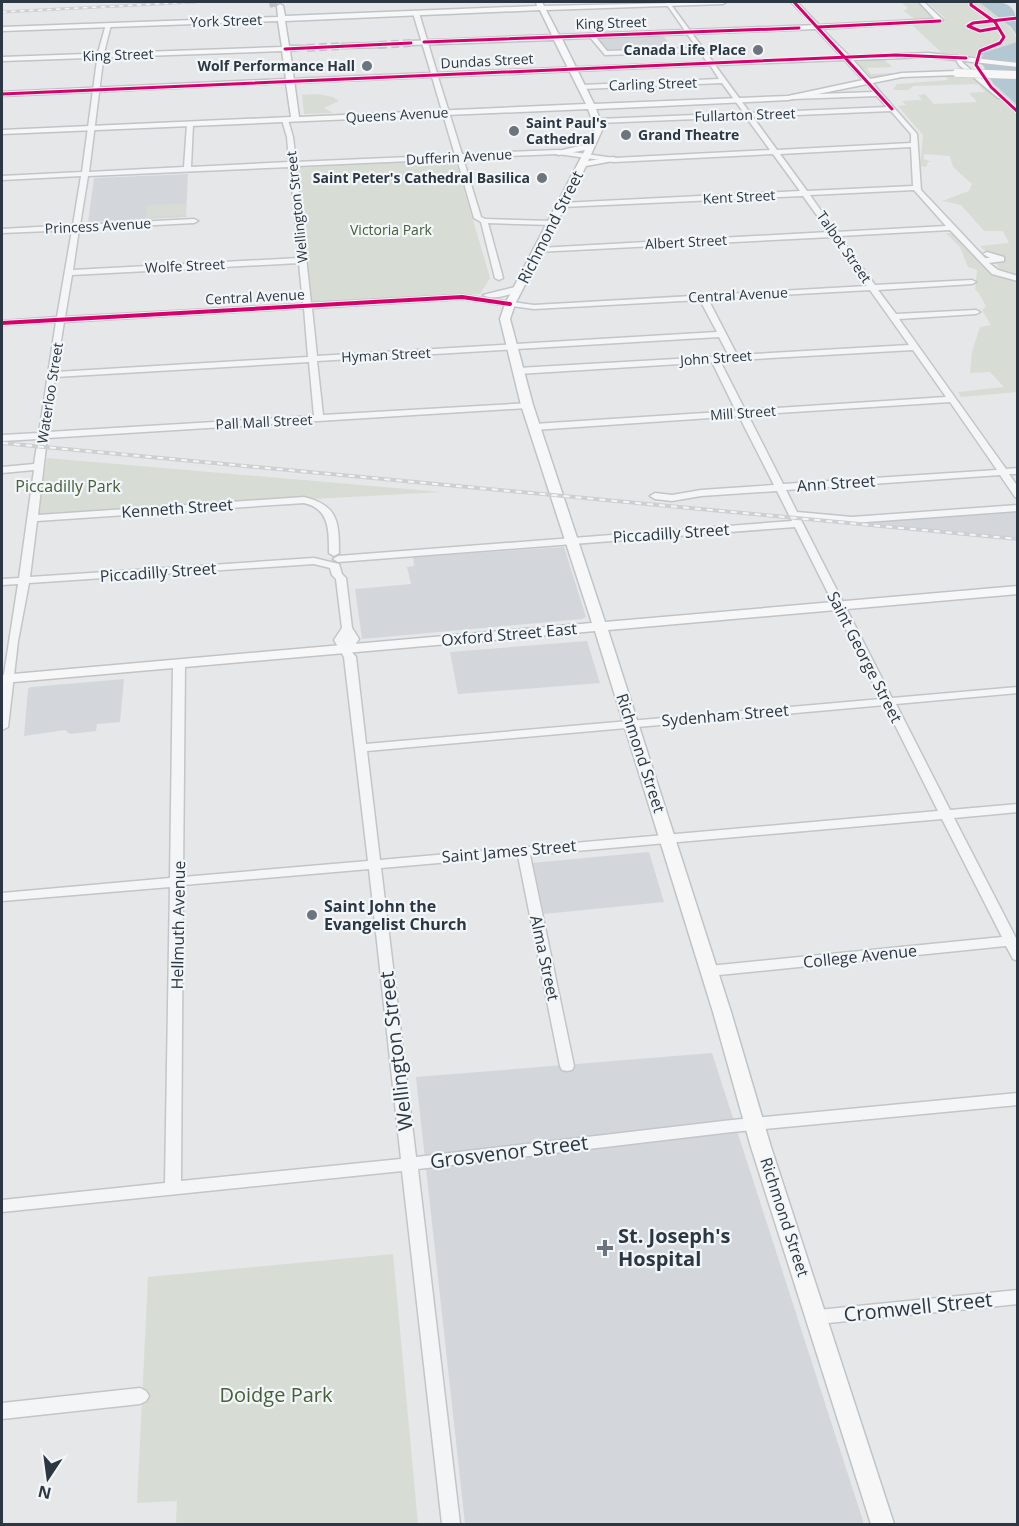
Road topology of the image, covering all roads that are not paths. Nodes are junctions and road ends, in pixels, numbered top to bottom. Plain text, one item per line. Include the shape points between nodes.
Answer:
1 (668, 2) edge
2 (723, 2) edge
3 (794, 2) edge
4 (921, 2) edge
5 (540, 5) edge
6 (277, 7) dead end
7 (416, 13) junction
8 (280, 21) junction
9 (108, 25) junction
10 (818, 27) junction
11 (2, 29) edge
12 (690, 32) junction
13 (592, 36) junction
14 (557, 38) junction
15 (424, 42) junction
16 (411, 43) tunnel mouth
17 (379, 45) tunnel mouth
18 (342, 46) tunnel mouth
19 (307, 48) tunnel mouth
20 (281, 49) junction
21 (701, 50) junction
22 (101, 56) junction
23 (956, 57) junction
24 (845, 58) junction
25 (2, 59) edge
26 (711, 63) junction
27 (1017, 65) edge
28 (573, 69) junction
29 (434, 75) junction
30 (1017, 75) edge
31 (281, 81) junction
32 (290, 81) junction
33 (724, 81) junction
34 (867, 81) junction
35 (582, 87) junction
36 (96, 89) junction
37 (2, 94) edge
38 (878, 94) junction
39 (1000, 97) dead end
40 (792, 98) junction
41 (738, 100) junction
42 (591, 106) junction
43 (892, 109) junction
44 (446, 112) junction
45 (749, 115) junction
46 (295, 119) junction
47 (285, 120) junction
48 (598, 121) junction
49 (190, 124) junction
50 (91, 128) junction
51 (2, 132) edge
52 (291, 137) junction
53 (915, 145) junction
54 (591, 146) junction
55 (558, 152) junction
56 (777, 153) junction
57 (460, 156) junction
58 (585, 160) junction
59 (614, 160) joint
60 (292, 164) junction
61 (188, 169) junction
62 (85, 174) junction
63 (2, 178) edge
64 (916, 188) junction
65 (806, 193) junction
66 (562, 205) junction
67 (194, 221) dead end
68 (484, 221) junction
69 (552, 223) junction
70 (74, 227) junction
71 (953, 228) junction
72 (2, 231) edge
73 (833, 234) junction
74 (539, 250) junction
75 (985, 258) junction
76 (303, 260) junction
77 (68, 273) junction
78 (1000, 274) junction
79 (499, 278) dead end
80 (1016, 278) edge
81 (972, 282) dead end
82 (519, 288) junction
83 (872, 288) junction
84 (702, 296) junction
85 (462, 297) junction
86 (510, 304) junction
87 (308, 305) junction
88 (976, 312) dead end
89 (894, 317) junction
90 (61, 320) junction
91 (2, 324) edge
92 (721, 334) junction
93 (513, 347) junction
94 (913, 347) junction
95 (734, 357) junction
96 (714, 358) junction
97 (315, 359) junction
98 (518, 371) junction
99 (51, 375) junction
100 (951, 399) junction
101 (527, 405) junction
102 (743, 413) junction
103 (320, 419) junction
104 (534, 427) junction
105 (44, 435) junction
106 (2, 438) edge
107 (37, 467) junction
108 (2, 470) edge
109 (1017, 471) edge
110 (1001, 472) junction
111 (780, 487) junction
112 (1017, 495) edge
113 (654, 496) dead end
114 (321, 504) joint
115 (1017, 508) edge
116 (32, 518) junction
117 (795, 519) junction
118 (573, 545) junction
119 (337, 558) junction
120 (24, 580) junction
121 (2, 582) edge
122 (1017, 590) edge
123 (838, 605) junction
124 (600, 626) junction
125 (347, 649) junction
126 (179, 664) junction
127 (5, 679) edge
128 (1017, 690) edge
129 (889, 701) junction
130 (632, 724) junction
131 (2, 727) edge
132 (361, 748) junction
133 (1017, 808) edge
134 (945, 815) junction
135 (668, 838) junction
136 (523, 850) junction
137 (373, 863) junction
138 (179, 880) junction
139 (2, 897) edge
140 (1010, 942) junction
141 (1017, 956) edge
142 (709, 971) junction
143 (567, 1066) dead end
144 (1017, 1099) edge
145 (754, 1124) junction
146 (409, 1164) junction
147 (173, 1186) junction
148 (2, 1206) edge
149 (1017, 1297) edge
150 (818, 1317) junction
151 (140, 1396) dead end
152 (2, 1412) edge
153 (451, 1524) edge
154 (883, 1524) edge

1 - 2 main road
1 - 5 main road
1 - 12 street, Talbot Street
3 - 10 street
4 - 10 street, King Street via 940,21
5 - 7 main road
5 - 14 main road
6 - 8 main road, Wellington Street
7 - 8 main road
7 - 15 street
8 - 9 main road, York Street
8 - 20 main road, Wellington Street
9 - 11 main road, York Street
9 - 22 street, Waterloo Street
10 - 12 main road, King Street
10 - 24 main road
12 - 13 main road, King Street
12 - 21 street, Talbot Street
13 - 14 main road, King Street
13 - 21 street via 605,53
14 - 15 main road, King Street
14 - 28 main road
15 - 16 main road, King Street
15 - 29 street
17 - 18 main road
19 - 20 main road, King Street
20 - 22 main road, King Street
20 - 31 main road, Wellington Street
20 - 32 main road, Wellington Street
21 - 26 street, Talbot Street
22 - 25 main road, King Street
22 - 36 street, Waterloo Street
23 - 24 main road, Dundas Street via 910,54
23 - 27 main road, Dundas Street
23 - 39 street
24 - 26 street, Dundas Street
24 - 34 main road
26 - 28 street, Dundas Street
26 - 33 street, Talbot Street
28 - 29 street, Dundas Street
28 - 35 main road
29 - 32 street, Dundas Street
29 - 44 street
30 - 34 main road, Queens Avenue, bridge via 902,75
31 - 32 main road, Dundas Street
31 - 36 main road, Dundas Street
31 - 47 main road, Wellington Street
32 - 46 main road, Wellington Street
33 - 35 street, Carling Street
33 - 41 street, Talbot Street
34 - 38 street
34 - 40 main road, Queens Avenue
35 - 42 main road
36 - 37 main road, Dundas Street
36 - 50 street, Waterloo Street
38 - 40 street, Queens Avenue
38 - 43 street
40 - 41 main road, Queens Avenue
41 - 42 main road, Queens Avenue
41 - 45 street, Talbot Street
42 - 44 main road, Queens Avenue
42 - 48 main road
43 - 45 street, Fullarton Street
43 - 53 street via 914,134
44 - 46 main road, Queens Avenue
44 - 57 street
45 - 48 street, Fullarton Street
45 - 56 street, Talbot Street
46 - 47 main road, Queens Avenue
46 - 52 street, Wellington Street
47 - 49 main road, Queens Avenue
47 - 52 street, Wellington Street
48 - 54 main road, Richmond Street
49 - 50 main road, Queens Avenue
49 - 61 street
50 - 51 main road, Queens Avenue
50 - 62 street, Waterloo Street
52 - 60 street, Wellington Street
53 - 56 street
53 - 64 street
54 - 55 main road
54 - 58 main road, Richmond Street
55 - 57 street, Dufferin Avenue
55 - 58 street, Dufferin Avenue
56 - 59 street
56 - 65 street, Talbot Street
57 - 60 street, Dufferin Avenue
57 - 68 street via 478,218
58 - 59 main road
58 - 66 main road, Richmond Street
60 - 61 street, Dufferin Avenue
60 - 76 street, Wellington Street
61 - 62 street, Dufferin Avenue
62 - 63 street, Dufferin Avenue
62 - 70 street, Waterloo Street
64 - 65 street, Kent Street
64 - 71 street
65 - 66 street, Kent Street
65 - 73 street, Talbot Street
66 - 69 main road, Richmond Street
67 - 70 street, Princess Avenue
68 - 69 street
68 - 79 street
69 - 74 main road, Richmond Street
70 - 72 street, Princess Avenue
70 - 77 street, Waterloo Street
71 - 73 street, Albert Street
71 - 75 street
73 - 74 street, Albert Street
73 - 83 street, Talbot Street
74 - 82 main road, Richmond Street
75 - 78 street via 993,262
75 - 78 street via 991,270
76 - 77 street, Wolfe Street
76 - 87 street, Wellington Street
77 - 90 street, Waterloo Street
78 - 80 street
81 - 83 street, Central Avenue
82 - 85 street
82 - 86 main road, Richmond Street
83 - 84 street, Central Avenue
83 - 89 street, Talbot Street
84 - 86 street, Central Avenue via 534,307
84 - 92 street
85 - 86 street, Central Avenue
85 - 87 street, Central Avenue
86 - 93 main road, Richmond Street via 505,319
87 - 90 street, Central Avenue
87 - 97 street, Wellington Street
88 - 89 street
89 - 94 street, Talbot Street
90 - 91 street, Central Avenue
90 - 99 street, Waterloo Street
92 - 93 street, Hyman Street
92 - 95 street
93 - 97 street, Hyman Street
93 - 98 main road, Richmond Street
94 - 95 street, John Street
94 - 100 street, Talbot Street
95 - 96 street, John Street
96 - 98 street, John Street
96 - 102 street, Saint George Street
97 - 99 street, Hyman Street
97 - 103 street, Wellington Street
98 - 101 main road, Richmond Street
99 - 105 street, Waterloo Street
100 - 102 street, Mill Street
100 - 110 street, Talbot Street
101 - 103 street, Pall Mall Street
101 - 104 main road, Richmond Street
102 - 104 street, Mill Street
102 - 111 street, Saint George Street
103 - 105 street, Pall Mall Street
104 - 118 main road, Richmond Street
105 - 106 street, Pall Mall Street
105 - 107 street, Waterloo Street
107 - 108 street
107 - 116 street, Waterloo Street
109 - 110 street, Ann Street
110 - 111 street, Ann Street
110 - 112 street, Talbot Street
111 - 113 street, Ann Street via 672,498
111 - 117 street, Saint George Street
114 - 116 street, Kenneth Street via 304,500
114 - 119 street, Wellington Street via 334,526
115 - 117 street, Piccadilly Street via 852,520
116 - 120 street, Waterloo Street
117 - 118 street, Piccadilly Street
117 - 123 street, Saint George Street
118 - 119 street, Piccadilly Street
118 - 124 main road, Richmond Street
119 - 120 street, Piccadilly Street
119 - 125 street, Wellington Street via 346,628 339,640
120 - 121 street, Piccadilly Street
120 - 127 street, Waterloo Street
122 - 123 main road, Oxford Street East
123 - 124 main road, Oxford Street East
123 - 129 street, Saint George Street
124 - 125 main road, Oxford Street East
124 - 130 main road, Richmond Street
125 - 126 main road, Oxford Street East
125 - 132 street, Wellington Street
126 - 127 main road, Oxford Street East
126 - 138 street, Hellmuth Avenue
127 - 131 street, Waterloo Street
128 - 129 street, Sydenham Street
129 - 130 street, Sydenham Street
129 - 134 street, Saint George Street
130 - 132 street, Sydenham Street
130 - 135 main road, Richmond Street
132 - 137 street, Wellington Street
133 - 134 street, Saint James Street
134 - 135 street, Saint James Street
134 - 140 street, Saint George Street
135 - 136 street, Saint James Street
135 - 142 main road, Richmond Street
136 - 137 street, Saint James Street
136 - 143 street, Alma Street
137 - 138 street, Saint James Street
137 - 146 street, Wellington Street
138 - 139 street, Saint James Street
138 - 147 street, Hellmuth Avenue
140 - 141 street, Saint George Street
140 - 142 street, College Avenue
142 - 145 main road, Richmond Street
144 - 145 street, Grosvenor Street
145 - 146 street, Grosvenor Street
145 - 150 main road, Richmond Street
146 - 147 street, Grosvenor Street
146 - 153 street, Wellington Street
147 - 148 street, Grosvenor Street
149 - 150 street, Cromwell Street
150 - 154 main road, Richmond Street
151 - 152 street

